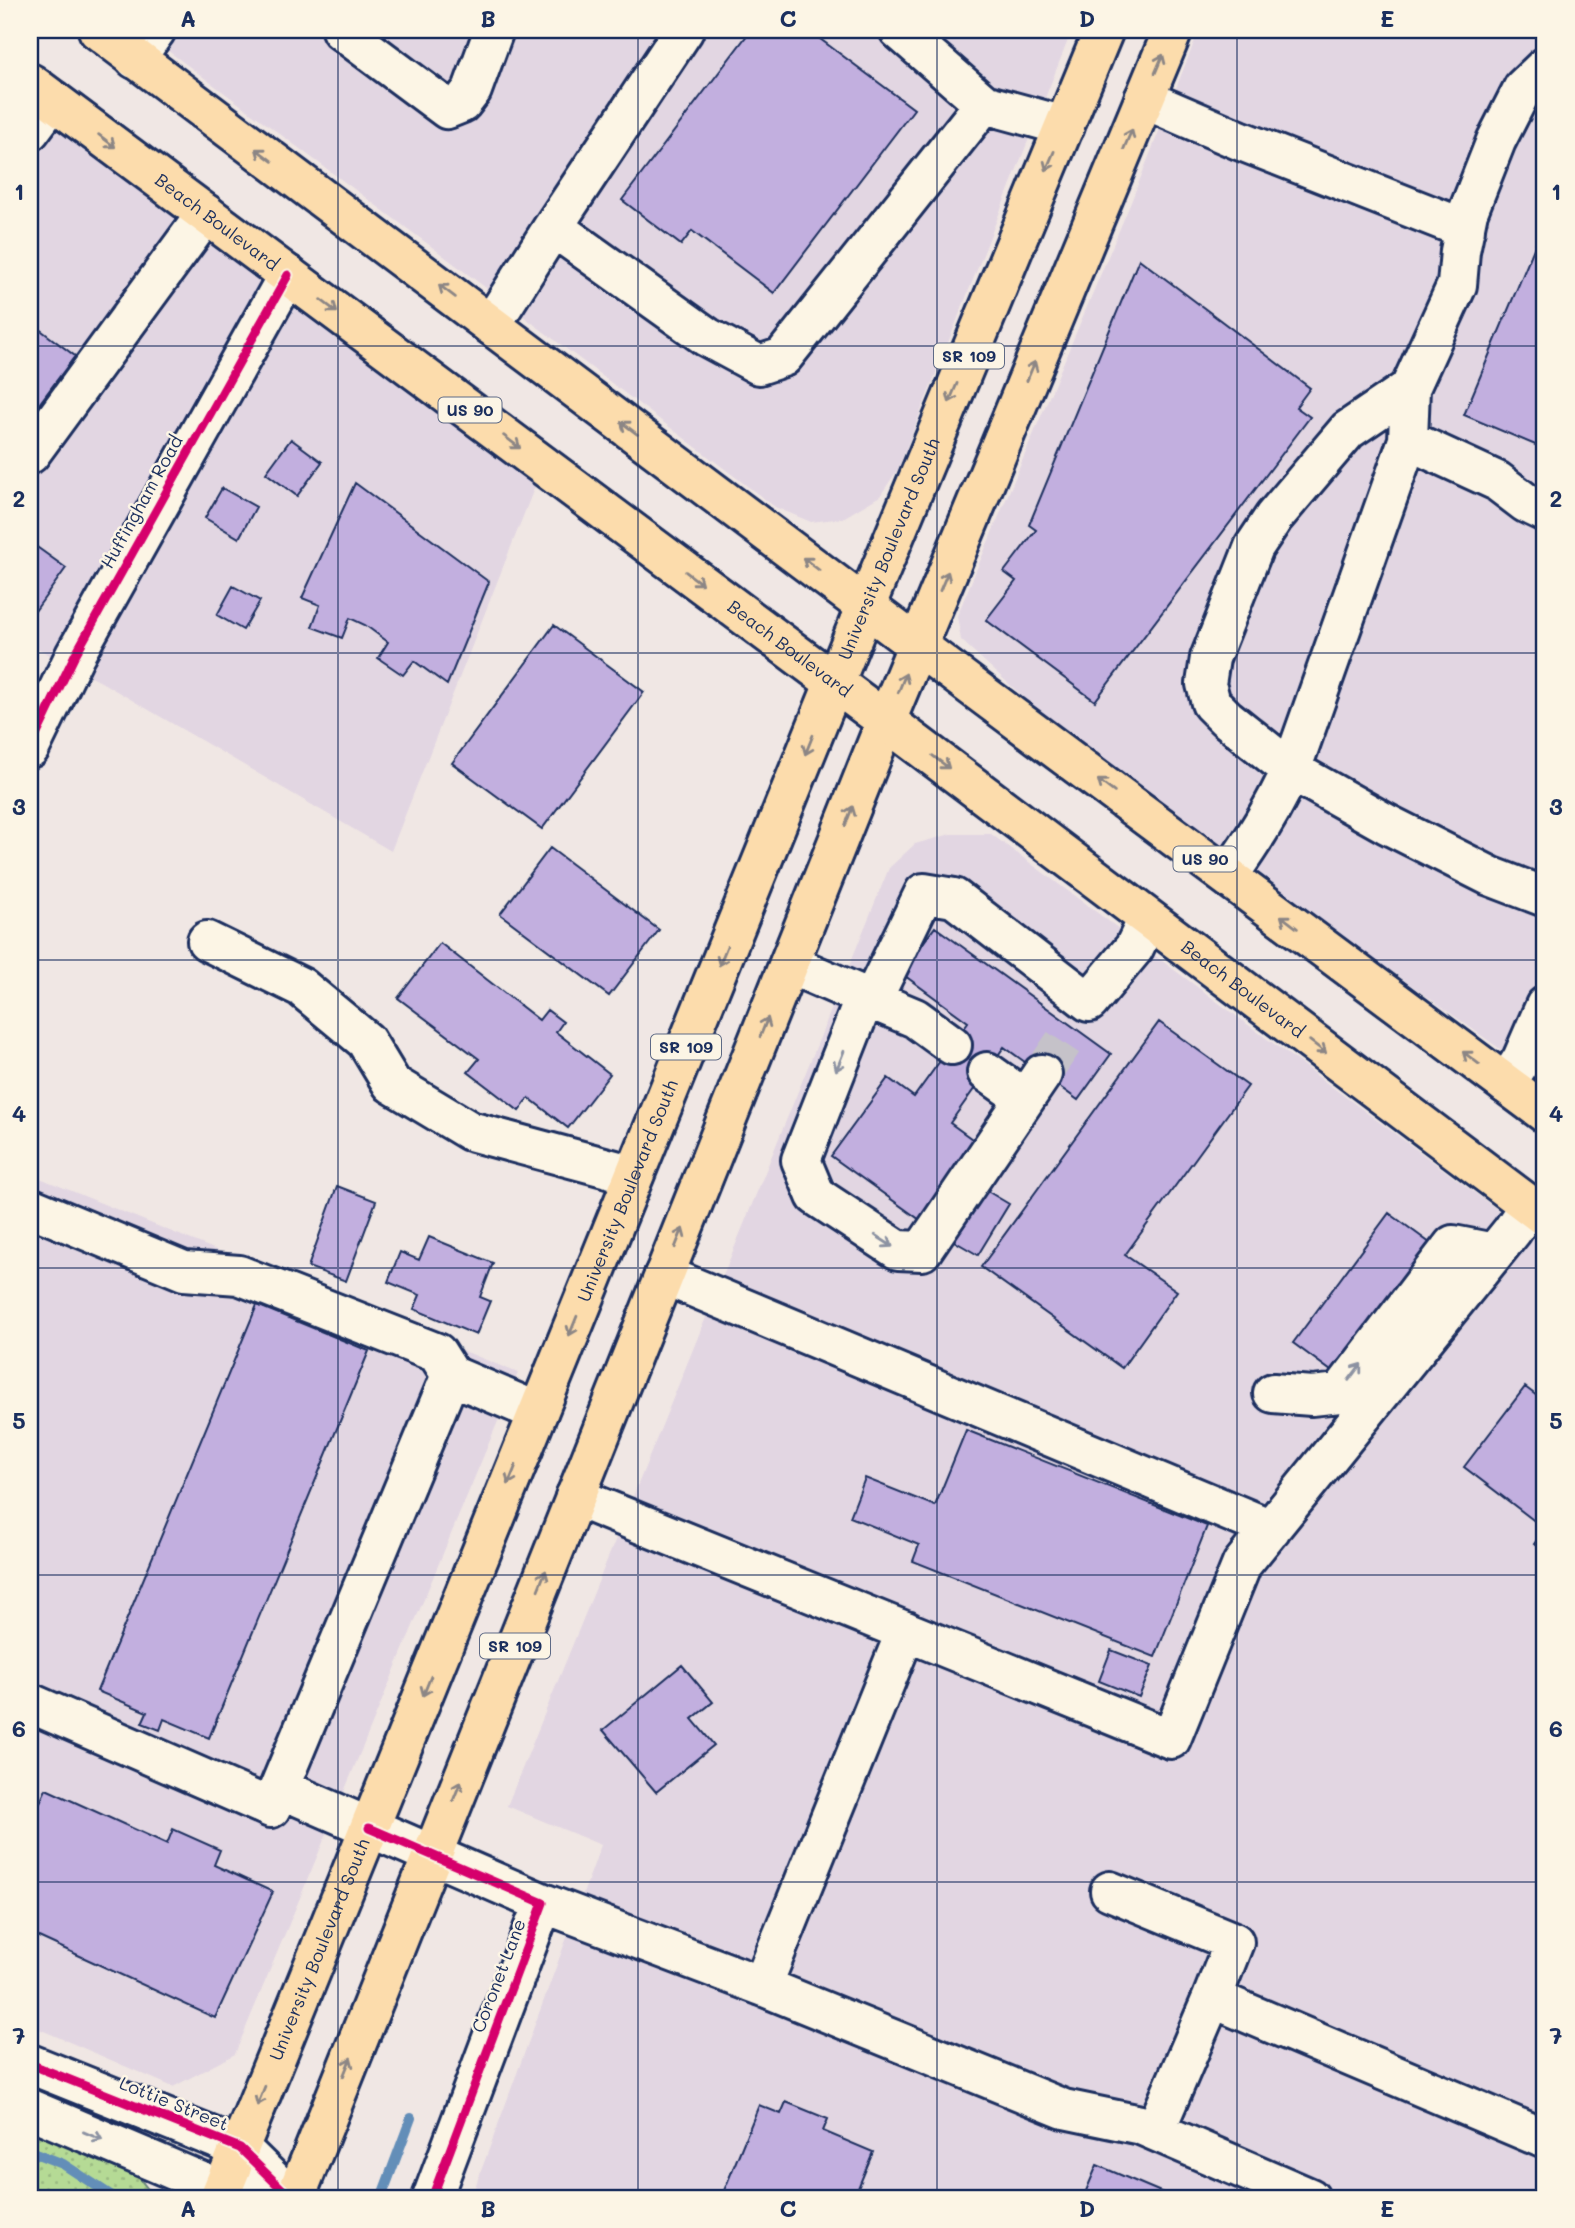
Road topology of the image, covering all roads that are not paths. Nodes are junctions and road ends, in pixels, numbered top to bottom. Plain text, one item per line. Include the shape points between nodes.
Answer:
1 (100, 30) edge
2 (341, 30) edge
3 (494, 30) edge
4 (684, 30) edge
5 (899, 30) edge
6 (1104, 30) edge
7 (1173, 30) edge
8 (146, 44) edge
9 (1545, 67) edge
10 (41, 91) edge
11 (1144, 99) junction
12 (984, 104) junction
13 (1065, 126) junction
14 (30, 131) edge
15 (206, 214) junction
16 (553, 227) junction
17 (1465, 229) junction
18 (288, 275) junction
19 (491, 325) junction
20 (1410, 388) junction
21 (1408, 440) junction
22 (30, 454) edge
23 (1545, 512) edge
24 (866, 605) junction
25 (918, 644) junction
26 (834, 682) junction
27 (886, 721) junction
28 (30, 748) edge
29 (1291, 770) junction
30 (1228, 876) junction
31 (1545, 897) edge
32 (1148, 919) junction
33 (207, 941) dead end
34 (789, 964) junction
35 (868, 999) junction
36 (1545, 1006) edge
37 (952, 1045) dead end
38 (987, 1072) dead end
39 (1506, 1084) junction
40 (1545, 1113) edge
41 (634, 1175) junction
42 (30, 1207) edge
43 (1537, 1211) edge
44 (1494, 1254) junction
45 (664, 1275) junction
46 (451, 1375) junction
47 (1273, 1393) dead end
48 (538, 1412) junction
49 (575, 1497) junction
50 (1271, 1529) junction
51 (906, 1631) junction
52 (30, 1703) edge
53 (279, 1788) junction
54 (369, 1828) junction
55 (431, 1855) junction
56 (1110, 1891) dead end
57 (543, 1903) junction
58 (762, 1986) junction
59 (1212, 1998) junction
60 (30, 2064) edge
61 (30, 2109) edge
62 (1155, 2131) junction
63 (1545, 2139) edge
64 (240, 2147) junction
65 (221, 2194) edge
66 (274, 2198) edge
67 (293, 2198) edge
68 (432, 2198) edge
69 (1310, 2198) edge

1 - 8 main road, US 90
2 - 3 street via 447,109 462,103 472,90
4 - 16 street
5 - 12 street
6 - 13 main road, University Boulevard South / SR 109
11 -> 7 main road, SR 109
19 -> 8 main road, US 90
9 - 17 street via 1522,88 1496,141
10 - 14 street
10 -> 15 main road, Beach Boulevard / US 90
11 - 17 street
25 -> 11 main road, SR 109
12 - 13 street
12 - 16 street via 783,357 759,365 707,337
13 -> 24 main road, University Boulevard South / SR 109
15 - 18 main road, Beach Boulevard / US 90
15 - 22 street
16 - 19 street
17 - 20 street via 1457,285
18 -> 26 main road, Beach Boulevard / US 90
18 - 28 street, Huffingham Road via 75,655
24 -> 19 main road, US 90
20 - 21 street
20 - 29 street via 1348,430 1274,517 1254,547 1210,658 1206,684 1211,703
21 - 23 street via 1497,481
21 - 29 street
24 - 25 main road, US 90
24 - 26 main road, University Boulevard South / SR 109
27 -> 25 main road, SR 109
30 -> 25 main road, US 90
26 - 27 main road, Beach Boulevard / US 90
26 -> 41 main road, University Boulevard South / SR 109
27 -> 32 main road, Beach Boulevard / US 90
34 -> 27 main road, SR 109
29 - 30 street via 1274,806
29 - 31 street via 1490,876
39 -> 30 main road, US 90
32 - 35 street via 1134,948 1082,1014 954,898 924,893
32 -> 43 main road, Beach Boulevard / US 90
33 - 41 street via 302,988 366,1041 392,1084 470,1131
34 - 35 street
45 -> 34 main road, SR 109
35 - 37 street via 915,1018
35 -> 38 street via 801,1160 816,1196 898,1250 922,1251 1033,1086
36 - 39 street
39 - 40 main road, US 90
41 -> 48 main road, University Boulevard South / SR 109
42 - 46 street via 184,1271 239,1275 437,1353
43 - 44 street
47 -> 44 street via 1340,1393 1453,1245
44 - 50 street
45 - 49 main road, SR 109
45 - 50 street
46 - 48 street
46 - 53 street
48 -> 54 main road, University Boulevard South / SR 109
49 - 51 street
55 -> 49 main road, SR 109
50 - 51 street via 1242,1564 1171,1739
51 - 58 street
52 - 53 street via 271,1808
53 - 54 street, Coronet Lane
54 - 55 street, Coronet Lane
54 -> 64 main road, University Boulevard South / SR 109
55 - 57 street, Coronet Lane
67 -> 55 main road, SR 109
56 - 59 street via 1234,1942
57 - 58 street
57 - 68 street, Coronet Lane
58 - 62 street via 1064,2109
59 - 62 street
59 - 63 street
60 - 64 street, Lottie Street
61 -> 65 street
62 - 69 street
64 - 65 main road, University Boulevard South / SR 109
64 - 67 street, Lottie Street
65 - 66 street

